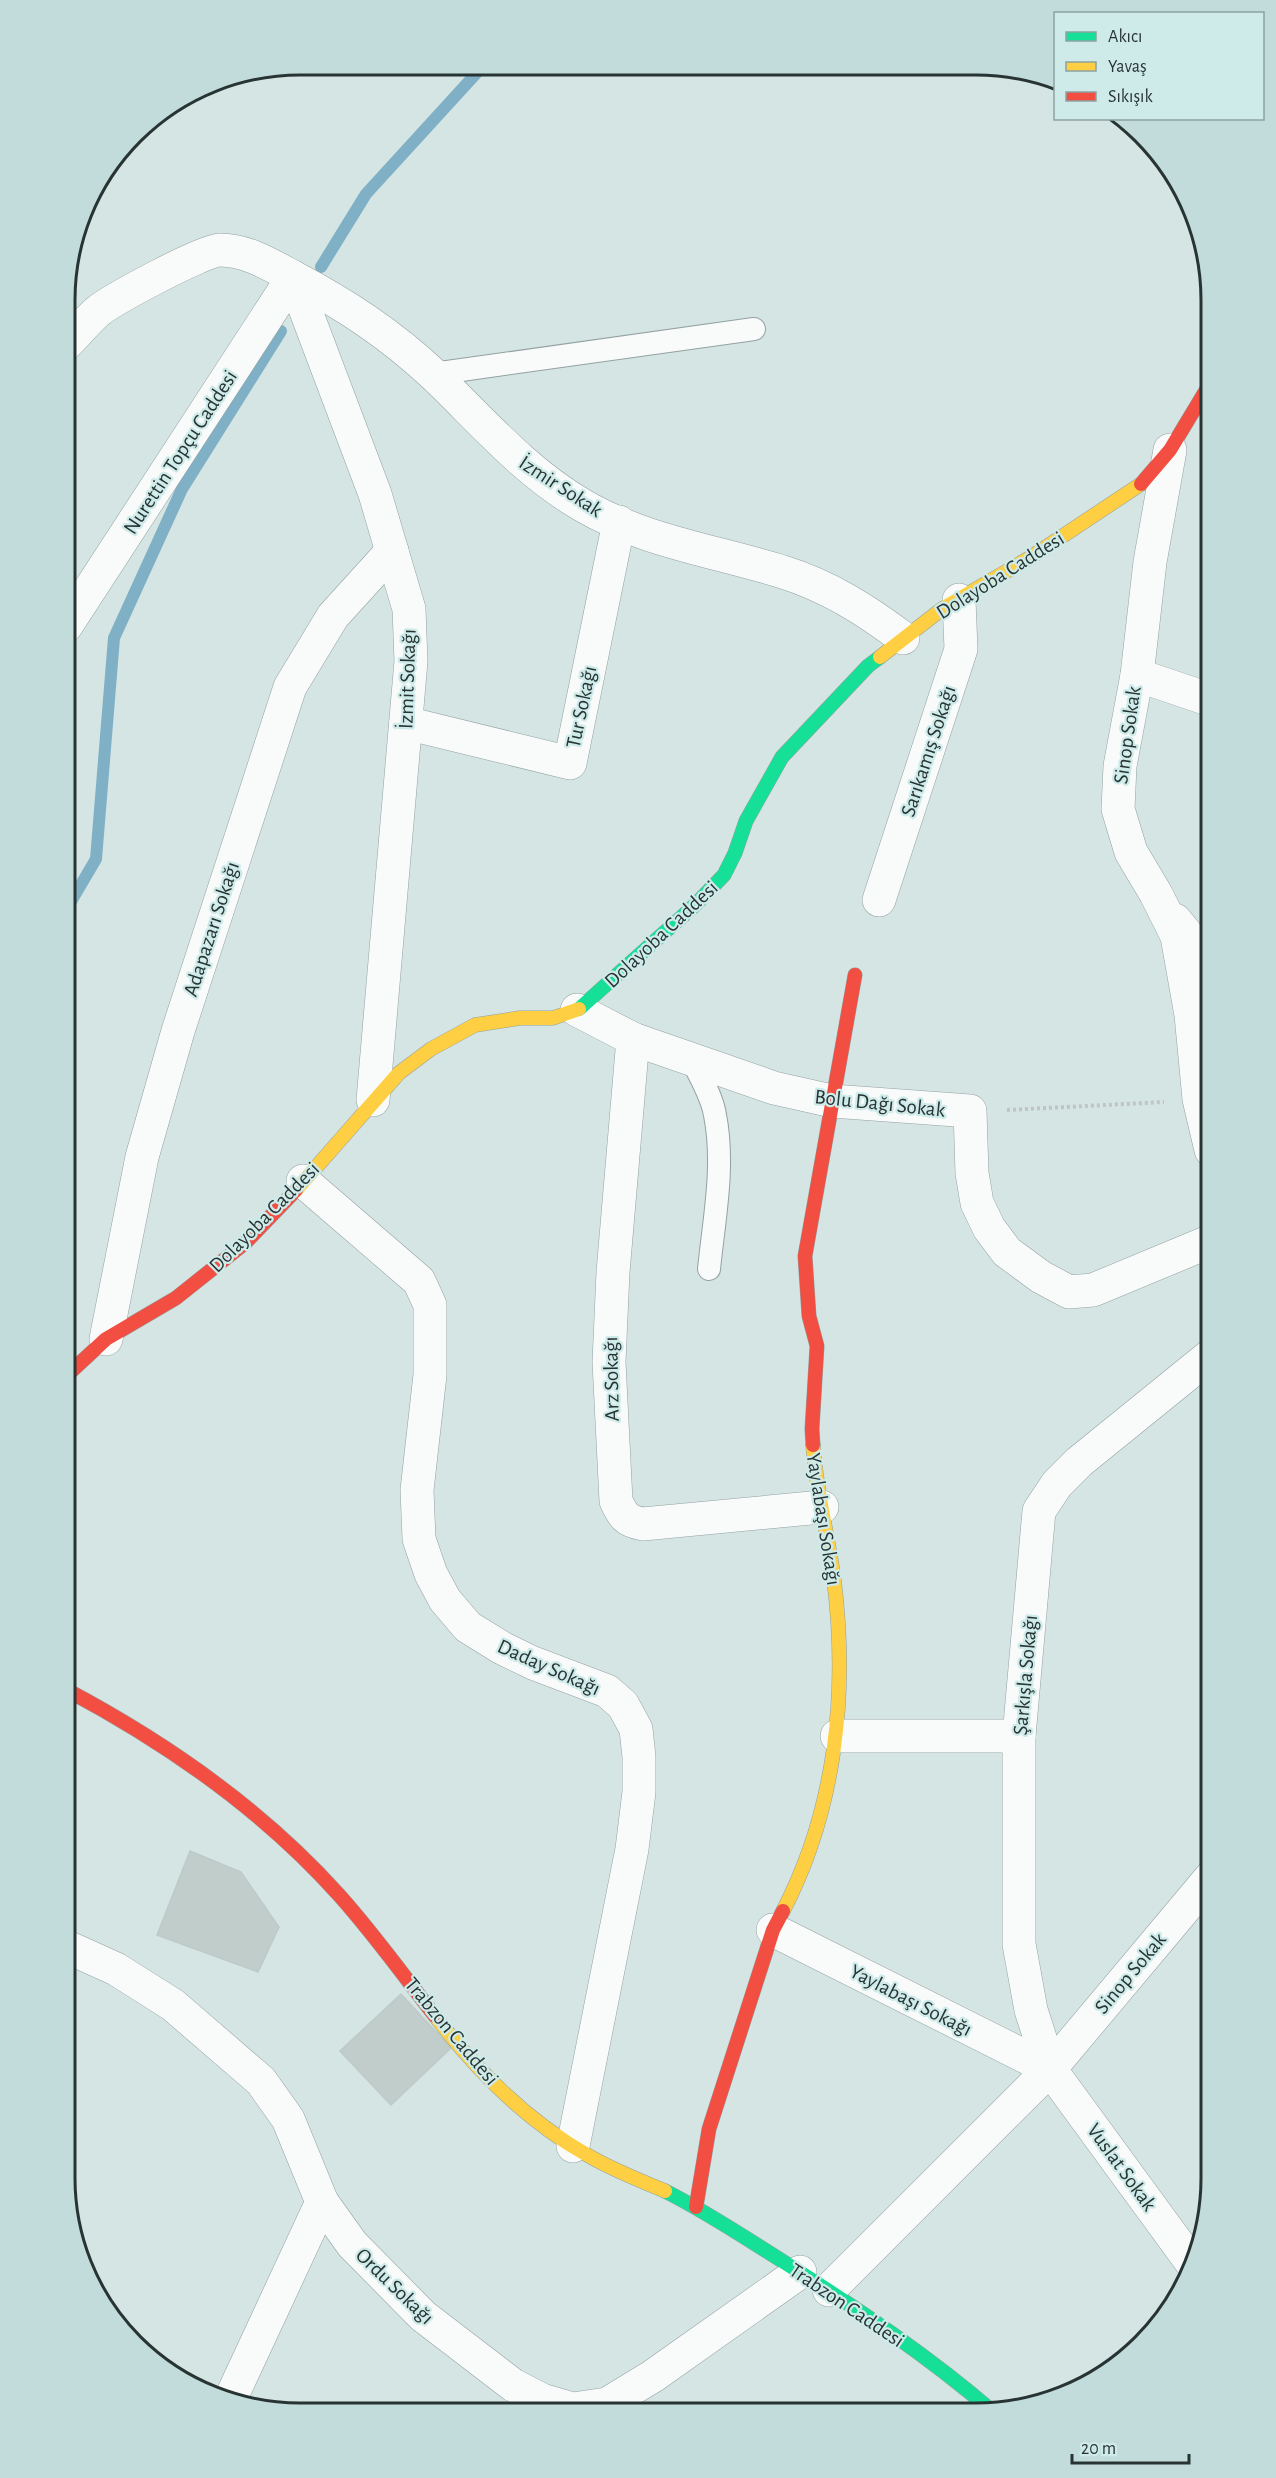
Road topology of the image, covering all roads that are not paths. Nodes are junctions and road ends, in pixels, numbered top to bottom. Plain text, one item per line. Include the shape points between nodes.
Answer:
1 (293, 277) junction
2 (754, 329) dead end
3 (75, 335) edge
4 (433, 374) junction
5 (1201, 400) edge
6 (1170, 450) junction
7 (619, 522) junction
8 (392, 551) junction
9 (959, 600) junction
10 (75, 612) edge
11 (903, 638) junction
12 (1137, 675) junction
13 (1201, 697) edge
14 (406, 723) junction
15 (879, 900) dead end
16 (1162, 905) junction
17 (1201, 952) edge
18 (855, 975) dead end
19 (577, 1010) junction
20 (633, 1039) junction
21 (692, 1059) junction
22 (374, 1100) junction
23 (832, 1101) junction
24 (1201, 1108) edge
25 (303, 1181) junction
26 (1201, 1244) edge
27 (709, 1269) dead end
28 (106, 1339) junction
29 (1201, 1363) edge
30 (75, 1368) edge
31 (822, 1507) junction
32 (75, 1694) edge
33 (837, 1736) junction
34 (1019, 1736) junction
35 (1201, 1889) edge
36 (773, 1930) junction
37 (75, 1951) edge
38 (1050, 2069) junction
39 (573, 2146) junction
40 (322, 2202) junction
41 (696, 2207) junction
42 (1187, 2256) edge
43 (800, 2272) junction
44 (829, 2290) junction
45 (233, 2393) edge
46 (552, 2403) edge
47 (609, 2403) edge
48 (983, 2403) edge

1 - 3 street, İzmir Sokak via 260,258 218,249 132,290 99,311
1 - 4 street, İzmir Sokak via 347,307 393,339
1 - 8 street, İzmit Sokağı via 375,494
1 - 10 street, Nurettin Topçu Caddesi
2 - 4 lane
4 - 7 street, İzmir Sokak via 526,466 583,505
5 - 6 street, Dolayoba Caddesi
6 - 9 street, Dolayoba Caddesi via 1141,484
6 - 12 street, Sinop Sokak via 1150,562
7 - 11 street, İzmir Sokak via 825,589 865,610
7 - 14 street, Tur Sokağı via 570,763
8 - 14 street, İzmit Sokağı via 409,609 411,661
8 - 28 street, Adapazarı Sokağı via 333,616 291,687 178,1031 142,1157
9 - 11 street, Dolayoba Caddesi
9 - 15 street, Sarıkamış Sokağı via 961,649
11 - 19 street, Dolayoba Caddesi via 868,666 782,757 746,821 724,875
12 - 13 street
12 - 16 street, Sinop Sokak via 1119,766 1118,809 1131,852
14 - 22 street, İzmit Sokağı
16 - 17 street
16 - 24 street, Sinop Sokak via 1177,936
18 - 23 street, Yaylabaşı Sokağı
19 - 20 street, Bolu Dağı Sokak
19 - 22 street, Dolayoba Caddesi via 553,1018 475,1025 431,1049 399,1073
20 - 21 street, Bolu Dağı Sokak
20 - 31 street, Arz Sokağı via 609,1362 616,1501 623,1516 643,1524
21 - 23 street, Bolu Dağı Sokak via 774,1088
21 - 27 lane via 715,1114 718,1147
22 - 25 street, Dolayoba Caddesi
23 - 26 street, Bolu Dağı Sokak via 970,1111 977,1203 990,1228 1007,1252 1069,1292 1093,1290
23 - 31 street, Yaylabaşı Sokağı via 804,1256 809,1316 818,1346 812,1429
25 - 28 street, Dolayoba Caddesi via 245,1243 204,1277
25 - 39 street, Daday Sokağı via 419,1281 429,1305 430,1375 417,1490 419,1539 445,1600 468,1627 502,1648 532,1664 607,1691 623,1704 636,1729 639,1792 632,1849
28 - 30 street, Dolayoba Caddesi
29 - 34 street, Şarkışla Sokağı via 1079,1462 1057,1484 1040,1511
31 - 33 street, Yaylabaşı Sokağı via 840,1637
32 - 39 street, Trabzon Caddesi via 181,1756 243,1803 300,1854 370,1930 491,2081
33 - 34 street
33 - 36 street, Yaylabaşı Sokağı via 829,1780 798,1882
34 - 38 street, Şarkışla Sokağı via 1018,1944 1030,2010
35 - 38 street, Sinop Sokak
36 - 38 street, Yaylabaşı Sokağı
36 - 41 street, Yaylabaşı Sokağı via 709,2129
37 - 40 street, Ordu Sokağı via 116,1969 173,2005 261,2081 288,2119
38 - 42 street, Vuslat Sokak
38 - 44 street, Sinop Sokak
39 - 41 street, Trabzon Caddesi via 592,2159
40 - 45 street
40 - 46 street, Ordu Sokağı via 352,2244 423,2316 513,2385
41 - 43 street, Trabzon Caddesi
43 - 44 street, Trabzon Caddesi
43 - 47 street, Ordu Sokağı
44 - 48 street, Trabzon Caddesi

